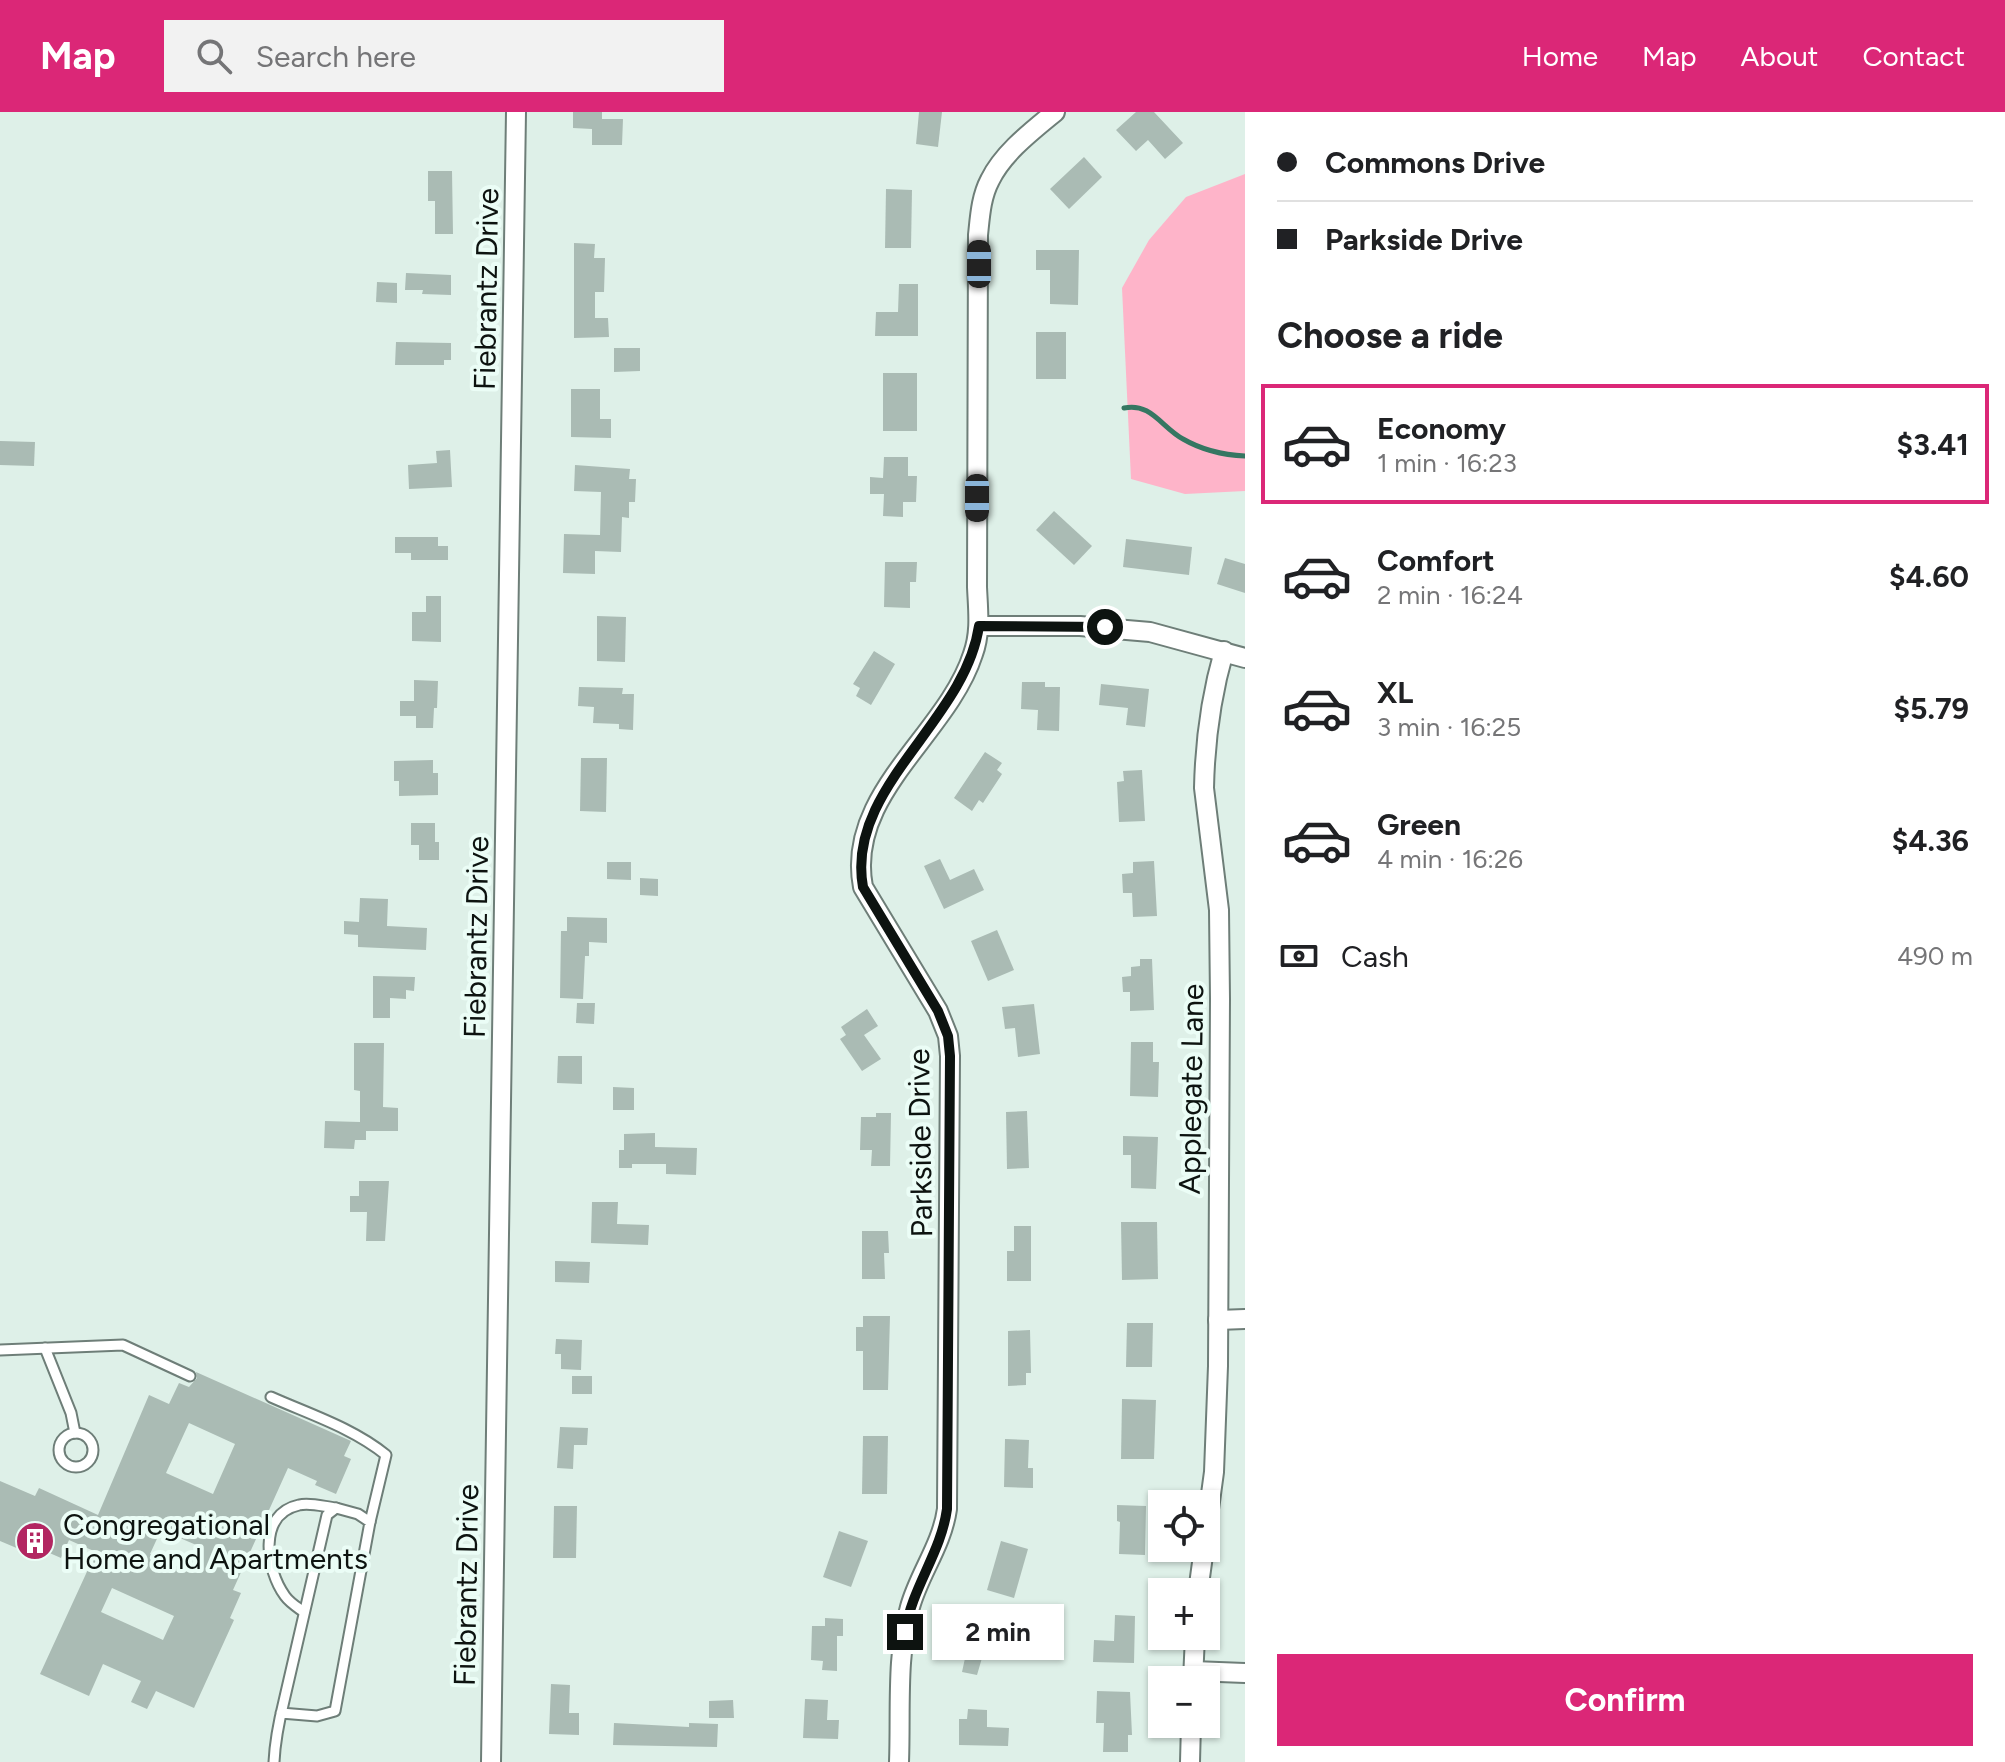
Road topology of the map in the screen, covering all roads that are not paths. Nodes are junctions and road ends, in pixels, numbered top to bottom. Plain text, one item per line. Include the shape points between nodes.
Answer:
1 (516, 112) edge
2 (1050, 113) edge
3 (979, 626) junction
4 (1224, 651) junction
5 (1245, 658) edge
6 (1245, 1319) edge
7 (1218, 1320) junction
8 (45, 1348) junction
9 (0, 1350) edge
10 (190, 1376) dead end
11 (271, 1397) dead end
12 (75, 1433) dead end
13 (1212, 1490) edge
14 (336, 1508) junction
15 (370, 1522) junction
16 (304, 1612) junction
17 (1245, 1673) edge
18 (1220, 1674) edge
19 (281, 1713) junction
20 (1191, 1738) edge
21 (274, 1762) edge
22 (491, 1762) edge
23 (899, 1762) edge
24 (1190, 1762) edge

1 - 22 street, Fiebrantz Drive
2 - 3 street, Parkside Drive via 990,178 982,201
3 - 4 street via 1105,627
3 - 23 street, Parkside Drive via 965,672 865,828 859,870 863,887 938,1011 950,1056 947,1509 908,1611
4 - 5 street
4 - 7 street, Applegate Lane via 1207,723 1204,777 1219,910
6 - 7 street
7 - 13 street, Applegate Lane
8 - 9 lane
8 - 10 lane via 123,1345
8 - 12 lane
11 - 15 lane via 344,1429 386,1455
14 - 15 lane
14 - 16 lane via 327,1515
14 - 16 lane via 292,1507 271,1532 275,1576 289,1601
15 - 19 lane via 335,1711 317,1716
16 - 19 lane
17 - 18 street
19 - 21 lane
20 - 24 street

